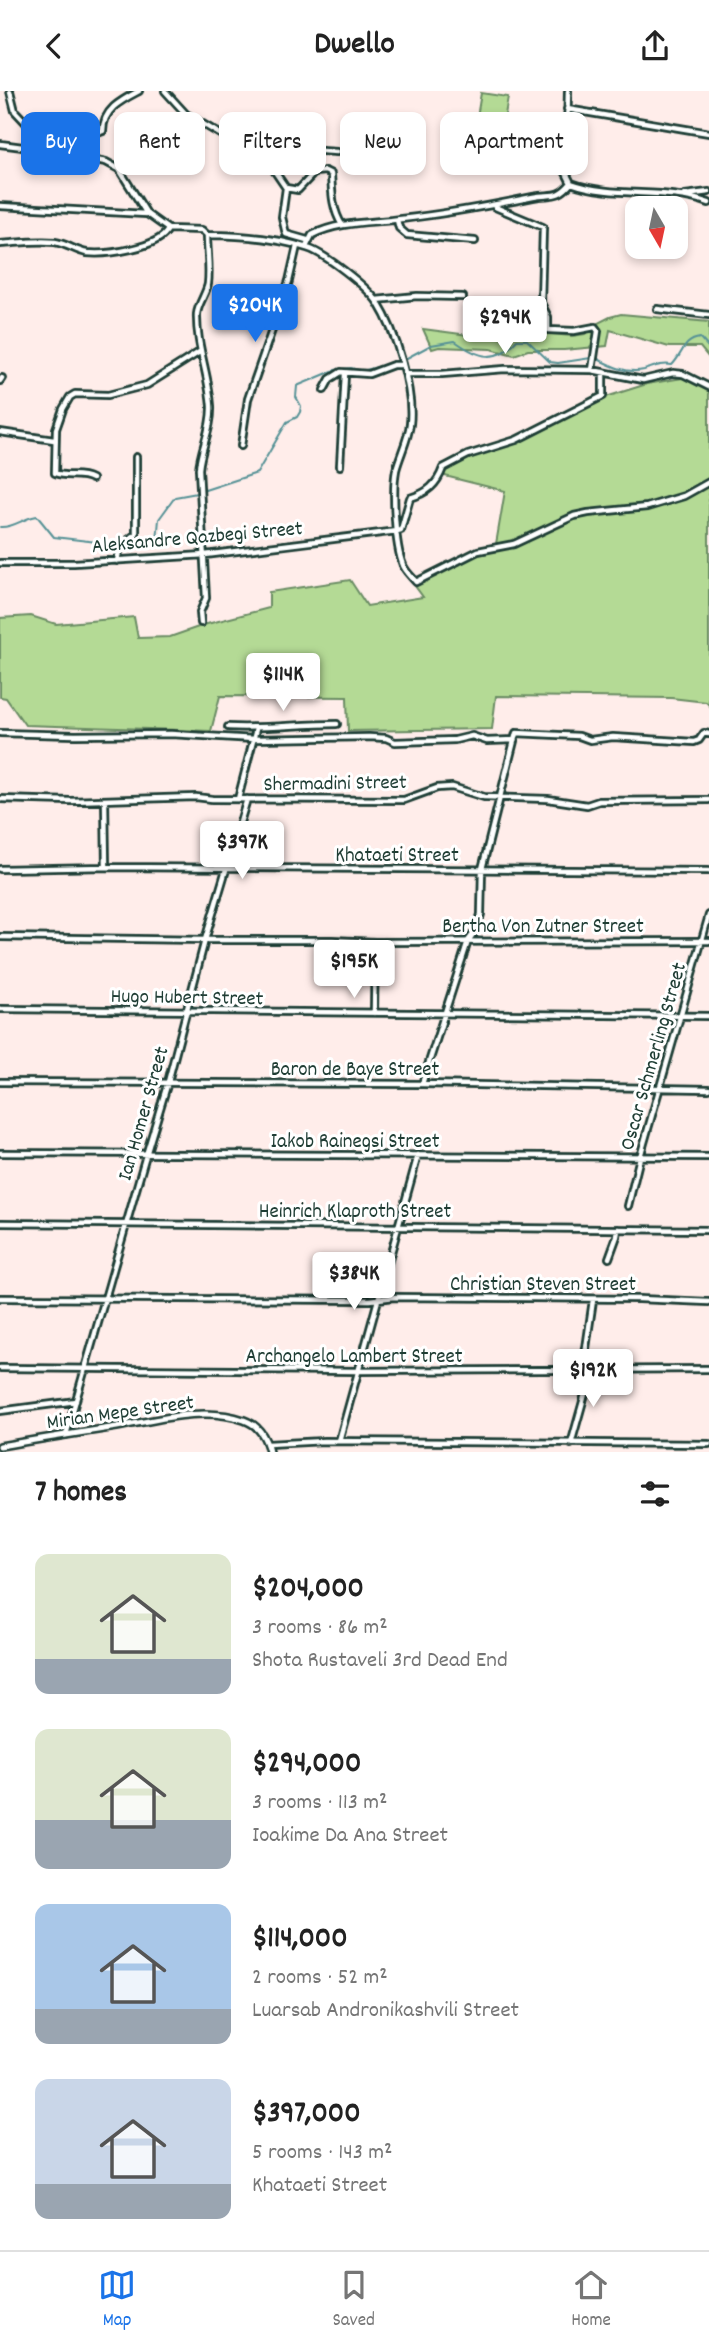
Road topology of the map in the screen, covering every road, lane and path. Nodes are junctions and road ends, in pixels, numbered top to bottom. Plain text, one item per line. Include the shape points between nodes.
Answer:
1 (10, 91) edge
2 (139, 91) edge
3 (165, 91) edge
4 (568, 91) edge
5 (567, 109) junction
6 (21, 117) edge
7 (100, 132) edge
8 (219, 132) edge
9 (709, 133) edge
10 (0, 143) edge
11 (21, 146) edge
12 (326, 151) edge
13 (337, 152) dead end
14 (100, 161) edge
15 (277, 175) edge
16 (570, 183) junction
17 (286, 188) junction
18 (709, 193) edge
19 (681, 195) junction
20 (709, 203) edge
21 (0, 206) edge
22 (494, 207) junction
23 (146, 214) junction
24 (397, 220) junction
25 (342, 225) junction
26 (168, 229) junction
27 (207, 235) junction
28 (308, 240) junction
29 (475, 241) dead end
30 (0, 244) edge
31 (297, 246) junction
32 (306, 247) junction
33 (463, 297) dead end
34 (376, 300) junction
35 (657, 309) dead end
36 (709, 316) edge
37 (201, 351) junction
38 (404, 365) junction
39 (592, 370) junction
40 (603, 372) junction
41 (345, 374) junction
42 (406, 374) junction
43 (709, 387) edge
44 (324, 390) dead end
45 (0, 432) edge
46 (55, 440) junction
47 (241, 446) dead end
48 (136, 457) dead end
49 (340, 466) dead end
50 (92, 479) dead end
51 (709, 482) edge
52 (397, 531) junction
53 (205, 555) junction
54 (117, 559) junction
55 (0, 563) edge
56 (201, 623) dead end
57 (337, 724) dead end
58 (228, 727) dead end
59 (256, 728) junction
60 (0, 733) edge
61 (707, 734) edge
62 (254, 739) junction
63 (514, 740) junction
64 (502, 796) junction
65 (0, 799) edge
66 (238, 799) junction
67 (247, 799) junction
68 (106, 800) junction
69 (709, 800) edge
70 (106, 867) junction
71 (226, 868) junction
72 (0, 869) edge
73 (482, 869) junction
74 (709, 871) edge
75 (709, 915) edge
76 (0, 937) edge
77 (205, 940) junction
78 (468, 941) junction
79 (701, 941) junction
80 (709, 941) edge
81 (375, 942) junction
82 (0, 1009) edge
83 (186, 1011) junction
84 (374, 1013) junction
85 (444, 1013) junction
86 (709, 1016) edge
87 (679, 1017) junction
88 (0, 1082) edge
89 (168, 1082) junction
90 (422, 1084) junction
91 (660, 1088) junction
92 (709, 1089) edge
93 (0, 1153) edge
94 (146, 1155) junction
95 (418, 1156) junction
96 (640, 1157) junction
97 (709, 1157) edge
98 (628, 1206) dead end
99 (0, 1223) edge
100 (125, 1225) junction
101 (398, 1226) junction
102 (618, 1229) junction
103 (709, 1230) edge
104 (608, 1258) dead end
105 (105, 1297) junction
106 (0, 1298) edge
107 (378, 1299) junction
108 (593, 1300) junction
109 (709, 1302) edge
110 (0, 1368) edge
111 (84, 1369) junction
112 (583, 1369) junction
113 (592, 1369) junction
114 (709, 1369) edge
115 (357, 1371) junction
116 (76, 1401) junction
117 (0, 1411) edge
118 (66, 1435) junction
119 (339, 1441) junction
120 (268, 1444) junction
121 (571, 1444) junction
122 (709, 1444) edge
123 (0, 1446) edge
124 (269, 1452) edge

1 - 6 street
2 - 7 street via 107,113
3 - 8 street via 186,114
4 - 5 street
5 - 9 street
5 - 16 street via 563,167
10 - 11 street
12 - 13 street
14 - 23 street via 118,169
15 - 17 street
16 - 19 street via 603,191
16 - 22 street via 564,193
17 - 25 street via 298,190 315,172 329,172 332,201
17 - 28 street via 282,225 286,234
18 - 19 street
19 - 20 street
21 - 23 street
22 - 24 street
22 - 39 street via 542,227 541,303 548,330 594,327 598,331
23 - 26 street
24 - 25 street
24 - 29 street via 407,235
25 - 28 street via 317,232
26 - 27 street via 202,230
26 - 30 street via 154,243 91,253 55,242
27 - 31 street
27 - 37 street via 208,284 197,311
28 - 32 street
31 - 32 street
31 - 47 street via 248,399
32 - 34 street via 339,267
33 - 34 street
34 - 38 street
35 - 36 street
37 - 46 street via 142,387 70,397
37 - 53 street via 211,419 200,452
38 - 41 street via 369,374
38 - 42 street
39 - 40 street
39 - 42 street
40 - 43 street via 643,380 683,374
40 - 52 street via 603,395 516,440 443,468 438,482 410,498 406,518
41 - 44 street via 335,374
41 - 49 street
42 - 52 street via 410,425 396,473
45 - 46 street
46 - 50 street via 55,473
48 - 54 street via 136,534 120,547
51 - 52 street via 684,496 647,507 574,516 514,544 478,551 416,582 403,566
52 - 53 street, Aleksandre Qazbegi Street
53 - 54 street, Aleksandre Qazbegi Street
53 - 56 street via 206,598
54 - 55 street, Aleksandre Qazbegi Street
57 - 59 street
58 - 59 street
59 - 62 street
60 - 62 street
61 - 63 street via 694,742 516,733
62 - 63 street via 386,738 395,742 472,736 487,741
62 - 66 street
63 - 64 street
64 - 67 street, Shermadini Street via 484,797 452,787 404,800
64 - 69 street, Shermadini Street via 587,804
64 - 73 street
65 - 68 street, Shermadini Street
66 - 67 street, Shermadini Street
66 - 68 street, Shermadini Street
67 - 71 street, Ian Homer Street
68 - 70 street
70 - 71 street, Khataeti Street
70 - 72 street, Khataeti Street
71 - 73 street, Khataeti Street
71 - 77 street, Ian Homer Street
73 - 74 street, Khataeti Street
73 - 78 street via 481,914
75 - 79 street, Oscar Schmerling Street
76 - 77 street, Bertha Von Zutner Street
77 - 81 street, Bertha Von Zutner Street
77 - 83 street, Ian Homer Street
78 - 79 street, Bertha Von Zutner Street
78 - 81 street, Bertha Von Zutner Street
78 - 85 street
79 - 80 street, Bertha Von Zutner Street
79 - 87 street, Oscar Schmerling Street
81 - 84 street
82 - 83 street, Hugo Hubert Street
83 - 84 street, Hugo Hubert Street
83 - 89 street, Ian Homer Street
84 - 85 street, Hugo Hubert Street
85 - 87 street, Hugo Hubert Street
85 - 90 street
86 - 87 street, Hugo Hubert Street
87 - 91 street, Oscar Schmerling Street
88 - 89 street, Baron de Baye Street
89 - 90 street, Baron de Baye Street
89 - 94 street, Ian Homer Street
90 - 91 street, Baron de Baye Street
91 - 92 street, Baron de Baye Street
91 - 96 street, Oscar Schmerling Street
93 - 94 street, Iakob Rainegsi Street
94 - 95 street, Iakob Rainegsi Street
94 - 100 street, Ian Homer Street
95 - 96 street, Iakob Rainegsi Street
95 - 101 street
96 - 97 street, Iakob Rainegsi Street
96 - 98 street, Oscar Schmerling Street
99 - 100 street, Heinrich Klaproth Street
100 - 101 street, Heinrich Klaproth Street
100 - 105 street, Ian Homer Street
101 - 102 street, Heinrich Klaproth Street
101 - 107 street
102 - 103 street, Heinrich Klaproth Street
102 - 104 street
105 - 106 street, Christian Steven Street
105 - 107 street, Christian Steven Street
105 - 111 street, Ian Homer Street
107 - 108 street, Christian Steven Street
107 - 115 street
108 - 109 street, Christian Steven Street
108 - 112 street
110 - 111 street, Archangelo Lambert Street
111 - 115 street, Archangelo Lambert Street
111 - 116 street, Ian Homer Street
112 - 113 street, Archangelo Lambert Street
112 - 115 street, Archangelo Lambert Street
113 - 114 street, Archangelo Lambert Street
113 - 121 street
115 - 119 street
116 - 117 street
116 - 118 street, Ian Homer Street
118 - 120 street, Mirian Mepe Street via 210,1414 246,1420
118 - 123 street, Mirian Mepe Street
119 - 120 street
119 - 121 street
120 - 124 street
121 - 122 street

